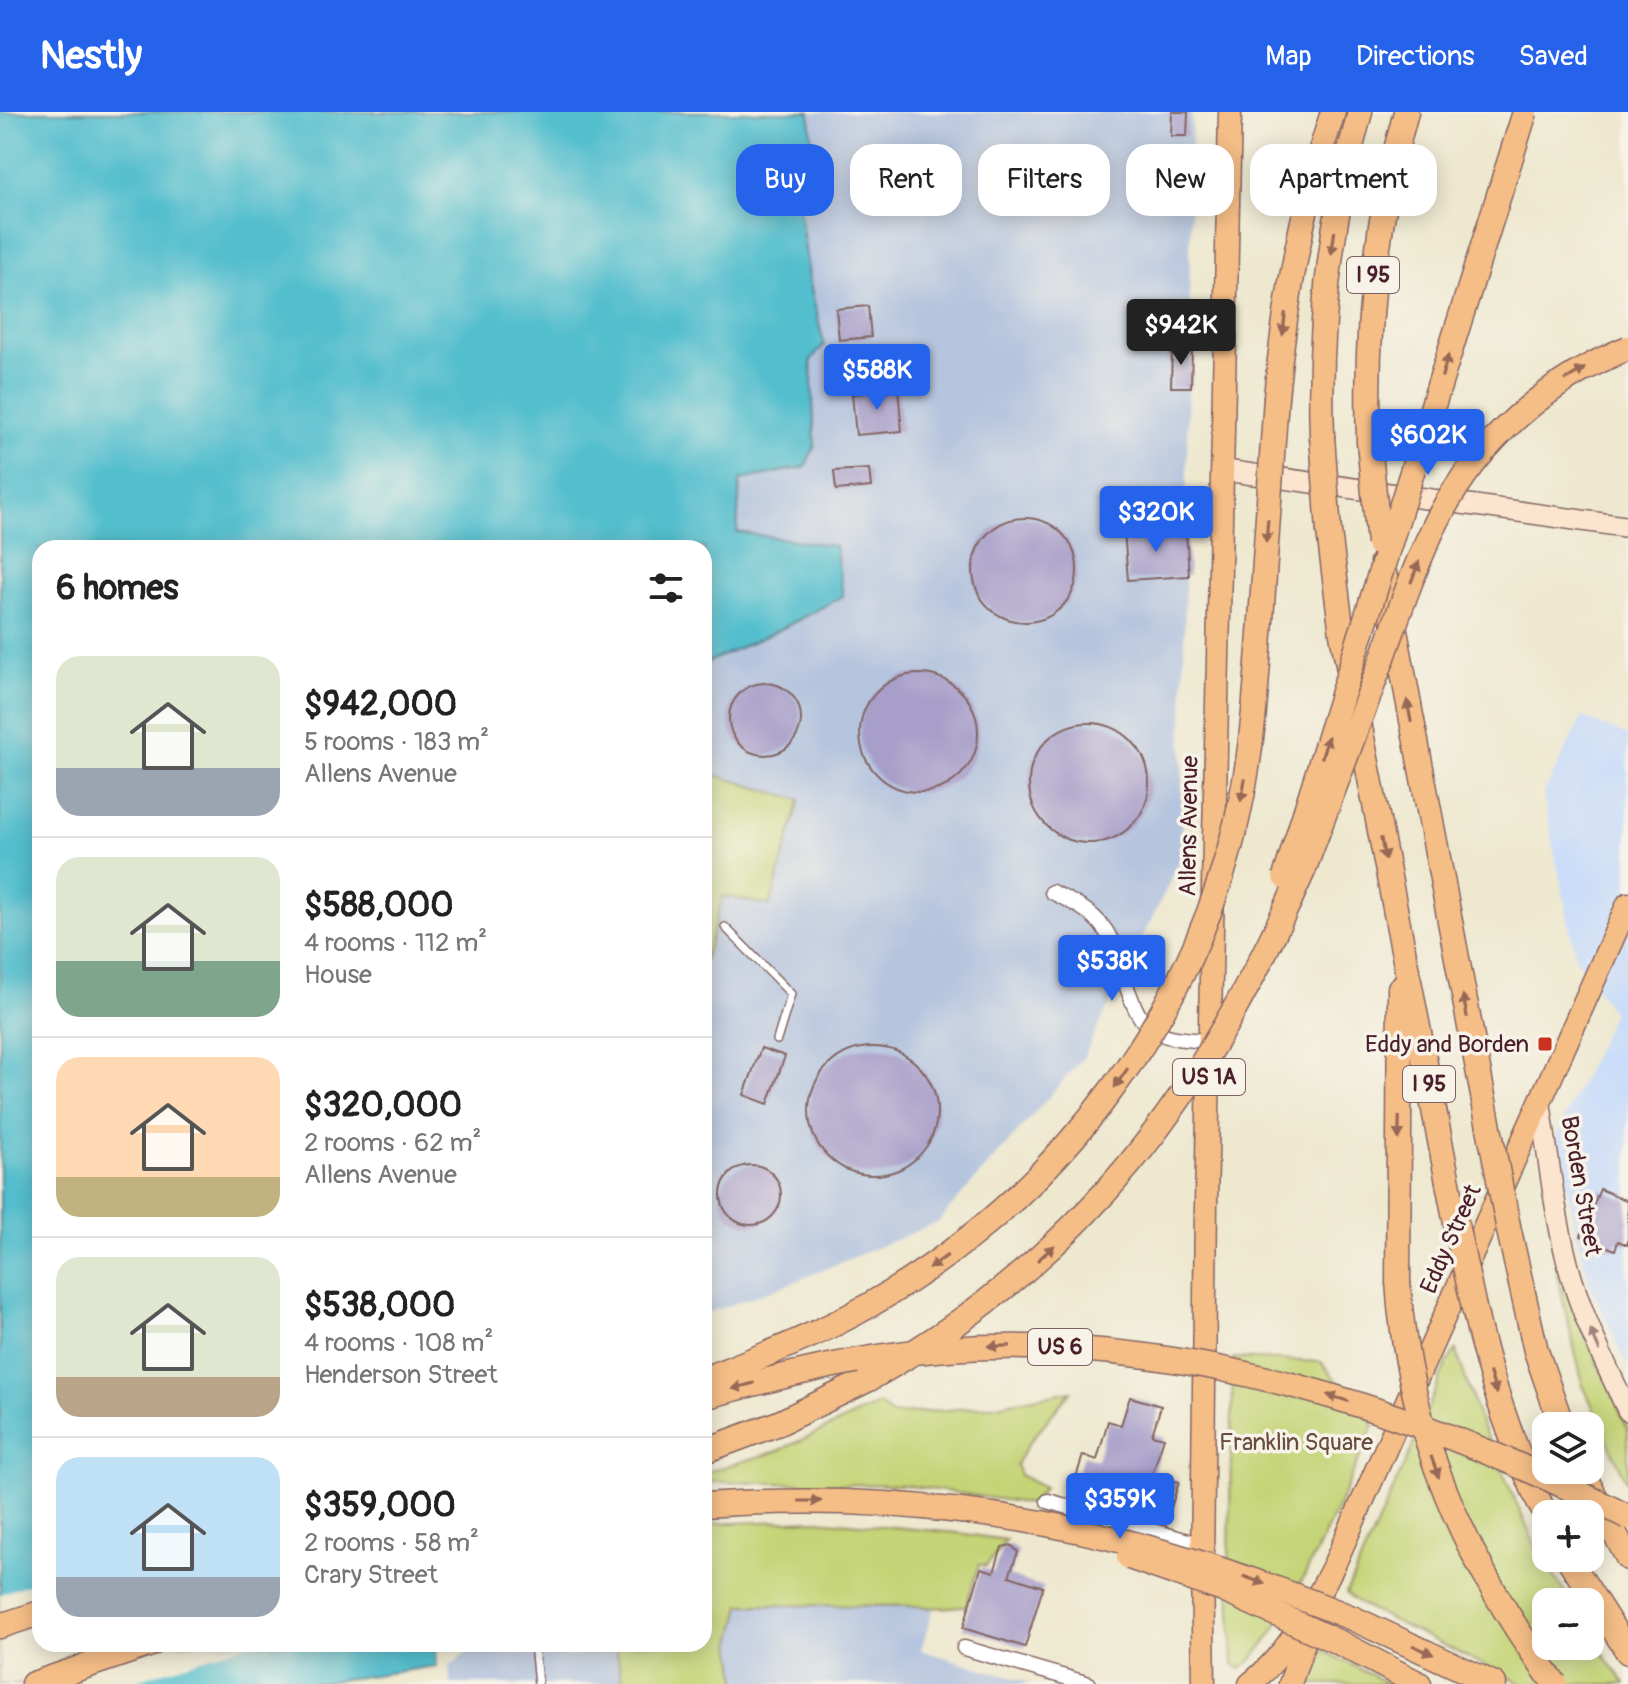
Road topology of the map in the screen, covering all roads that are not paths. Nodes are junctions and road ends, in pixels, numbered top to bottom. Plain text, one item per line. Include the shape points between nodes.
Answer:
1 (1230, 112) edge
2 (1333, 112) edge
3 (1360, 112) edge
4 (1406, 112) edge
5 (1525, 112) edge
6 (1628, 348) edge
7 (1222, 470) junction
8 (1628, 527) edge
9 (1052, 892) dead end
10 (1628, 904) edge
11 (725, 927) dead end
12 (1400, 938) junction
13 (1248, 981) junction
14 (777, 1040) dead end
15 (1210, 1041) junction
16 (1540, 1102) junction
17 (712, 1376) edge
18 (712, 1395) edge
19 (1628, 1411) edge
20 (1557, 1412) edge
21 (712, 1448) edge
22 (1588, 1484) edge
23 (1539, 1500) edge
24 (1048, 1501) dead end
25 (712, 1505) edge
26 (961, 1511) junction
27 (1628, 1517) edge
28 (1202, 1545) junction
29 (1628, 1558) edge
30 (1577, 1572) edge
31 (1319, 1593) junction
32 (32, 1616) edge
33 (0, 1626) edge
34 (964, 1648) dead end
35 (127, 1652) edge
36 (535, 1652) edge
37 (1628, 1652) edge
38 (33, 1684) edge
39 (538, 1684) edge
40 (1089, 1684) edge
41 (1204, 1684) edge
42 (1250, 1684) edge
43 (1290, 1684) edge
44 (1419, 1684) edge
45 (1494, 1684) edge
46 (1555, 1684) edge

1 - 7 main road, Allens Avenue / US 1A
2 -> 17 highway, bridge via 1308,197 1283,329 1254,722 1244,786 1211,907 1158,1021 1065,1149 971,1238 852,1315
3 -> 12 highway, I 95, bridge via 1330,262 1322,436 1342,634
20 -> 4 highway, I 95, bridge via 1536,1351 1508,1226 1379,544 1369,442 1368,356 1374,272
13 -> 5 highway, bridge
13 -> 6 highway, bridge via 1303,871 1418,564 1450,497 1483,452 1525,410 1587,367
7 - 8 street
7 - 15 main road, Allens Avenue / US 1A
9 - 15 street via 1088,910 1110,938 1133,1007 1149,1029 1165,1037
10 - 16 main road, Eddy Street
11 - 14 lane via 791,994
12 -> 23 highway, I 95, bridge via 1487,1364
12 -> 46 highway, bridge via 1398,1282 1410,1377 1424,1435 1458,1523 1512,1623
21 -> 13 highway, bridge via 869,1379 999,1294 1088,1213 1130,1166 1177,1104
15 - 28 main road, Allens Avenue / US 1A
19 -> 16 street, Borden Street via 1571,1277
16 - 31 main road, Eddy Street via 1360,1512
27 -> 18 highway, US 6, bridge via 1515,1464 1372,1409 1260,1377 1136,1353 1040,1346 934,1350 819,1367
22 - 29 highway
24 - 28 street
25 -> 26 highway via 858,1501
26 - 44 highway, bridge via 1159,1567 1262,1606
26 -> 45 highway, bridge via 1049,1523 1230,1572 1352,1618
28 - 41 main road, Allens Avenue / US 1A
30 - 37 highway
31 - 42 main road, Eddy Street via 1286,1649
31 - 43 main road, Eddy Street
32 - 33 highway
34 - 40 street
35 - 38 highway
36 - 39 lane

